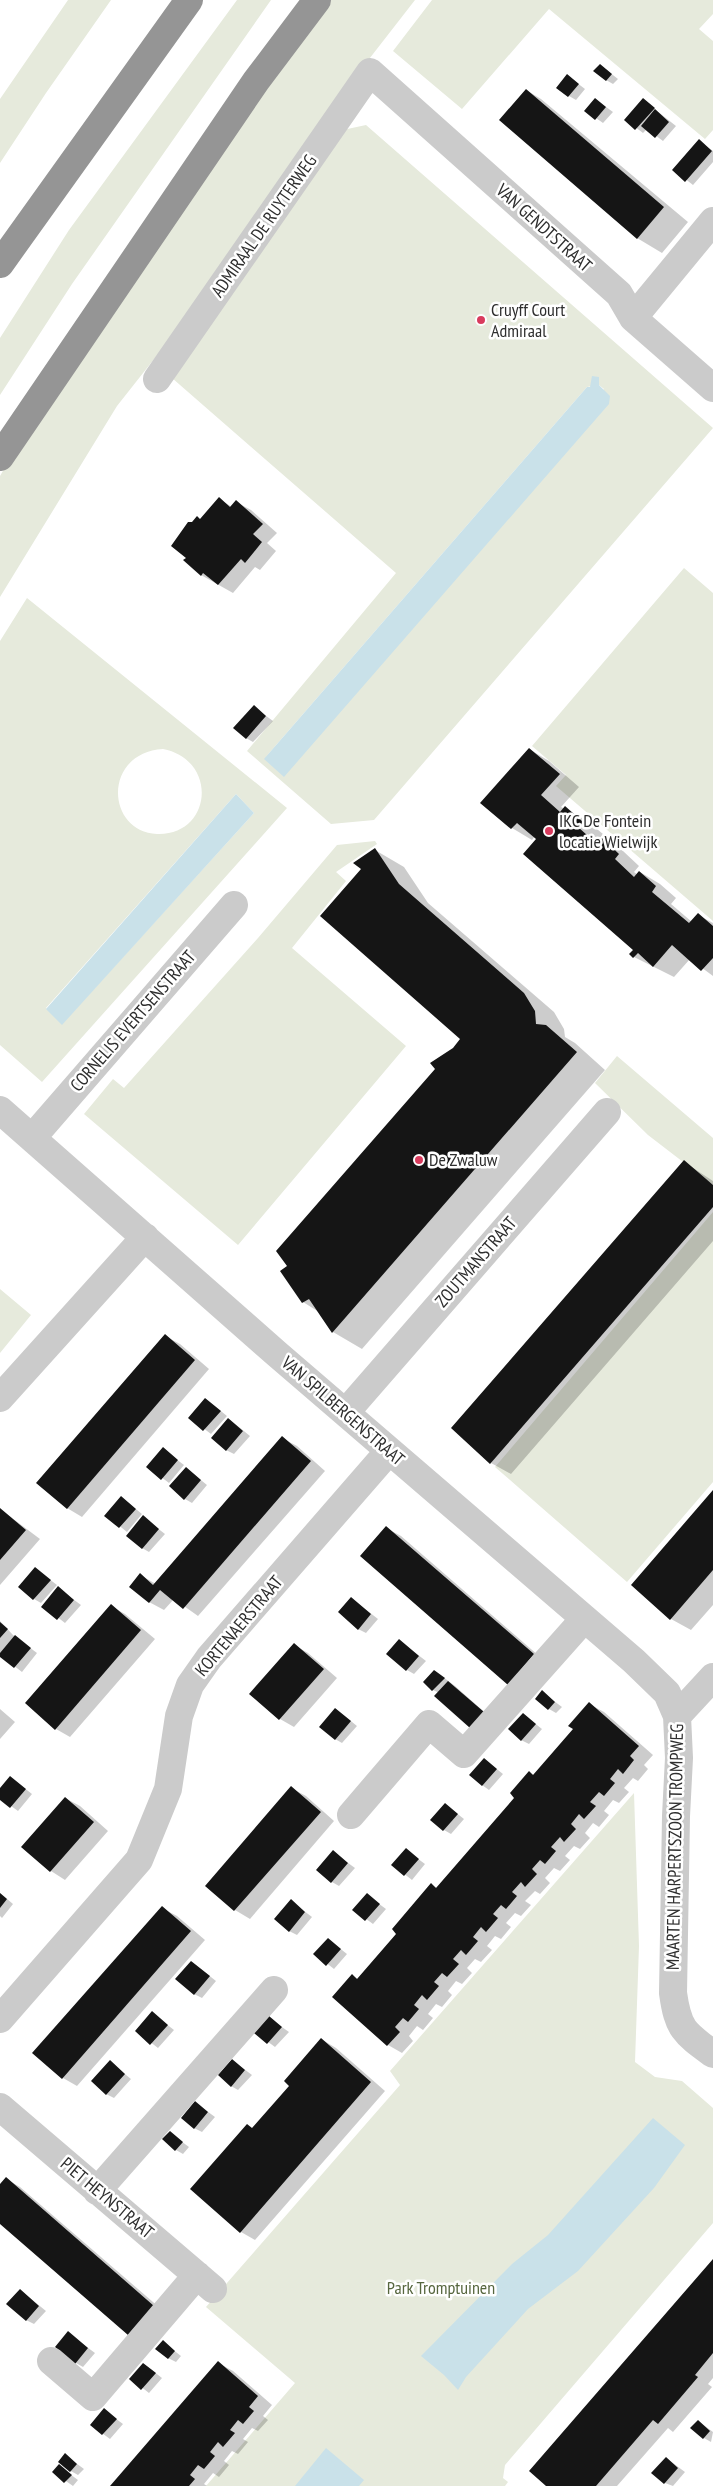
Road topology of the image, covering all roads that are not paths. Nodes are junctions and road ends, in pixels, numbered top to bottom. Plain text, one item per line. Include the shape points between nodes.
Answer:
1 (189, 0) edge
2 (317, 0) edge
3 (370, 72) joint
4 (713, 221) edge
5 (0, 264) edge
6 (633, 318) junction
7 (157, 379) dead end
8 (713, 388) edge
9 (0, 457) edge
10 (234, 905) dead end
11 (0, 1110) edge
12 (607, 1112) dead end
13 (32, 1138) junction
14 (145, 1237) junction
15 (0, 1398) edge
16 (346, 1412) junction
17 (389, 1451) junction
18 (584, 1619) junction
19 (713, 1677) edge
20 (677, 1716) junction
21 (351, 1815) dead end
22 (274, 1990) dead end
23 (0, 2019) edge
24 (713, 2054) edge
25 (0, 2107) edge
26 (97, 2190) junction
27 (51, 2362) dead end

1 - 5 highway
2 - 9 highway via 256,81
3 - 6 street, VAN GENDTSTRAAT via 619,294
3 - 7 street, ADMIRAAL DE RUYTERWEG
4 - 6 street
6 - 8 street, VAN GENDTSTRAAT
10 - 13 street, CORNELIS EVERTSENSTRAAT
11 - 13 street, VAN SPILBERGENSTRAAT
12 - 16 street, ZOUTMANSTRAAT
13 - 14 street, VAN SPILBERGENSTRAAT
14 - 15 street
14 - 16 street, VAN SPILBERGENSTRAAT
16 - 17 street, VAN SPILBERGENSTRAAT
17 - 18 street, VAN SPILBERGENSTRAAT
17 - 23 street, KORTENAERSTRAAT via 209,1658 190,1685 179,1716 168,1789 139,1860
18 - 20 street, VAN SPILBERGENSTRAAT via 667,1692
18 - 21 street via 464,1754 429,1724
19 - 20 street, MAARTEN HARPERTSZOON TROMPWEG
20 - 24 street, MAARTEN HARPERTSZOON TROMPWEG via 679,1758 672,1962 676,2013 682,2029
22 - 26 street
25 - 26 street, PIET HEYNSTRAAT
26 - 27 street, PIET HEYNSTRAAT via 205,2282 92,2397

